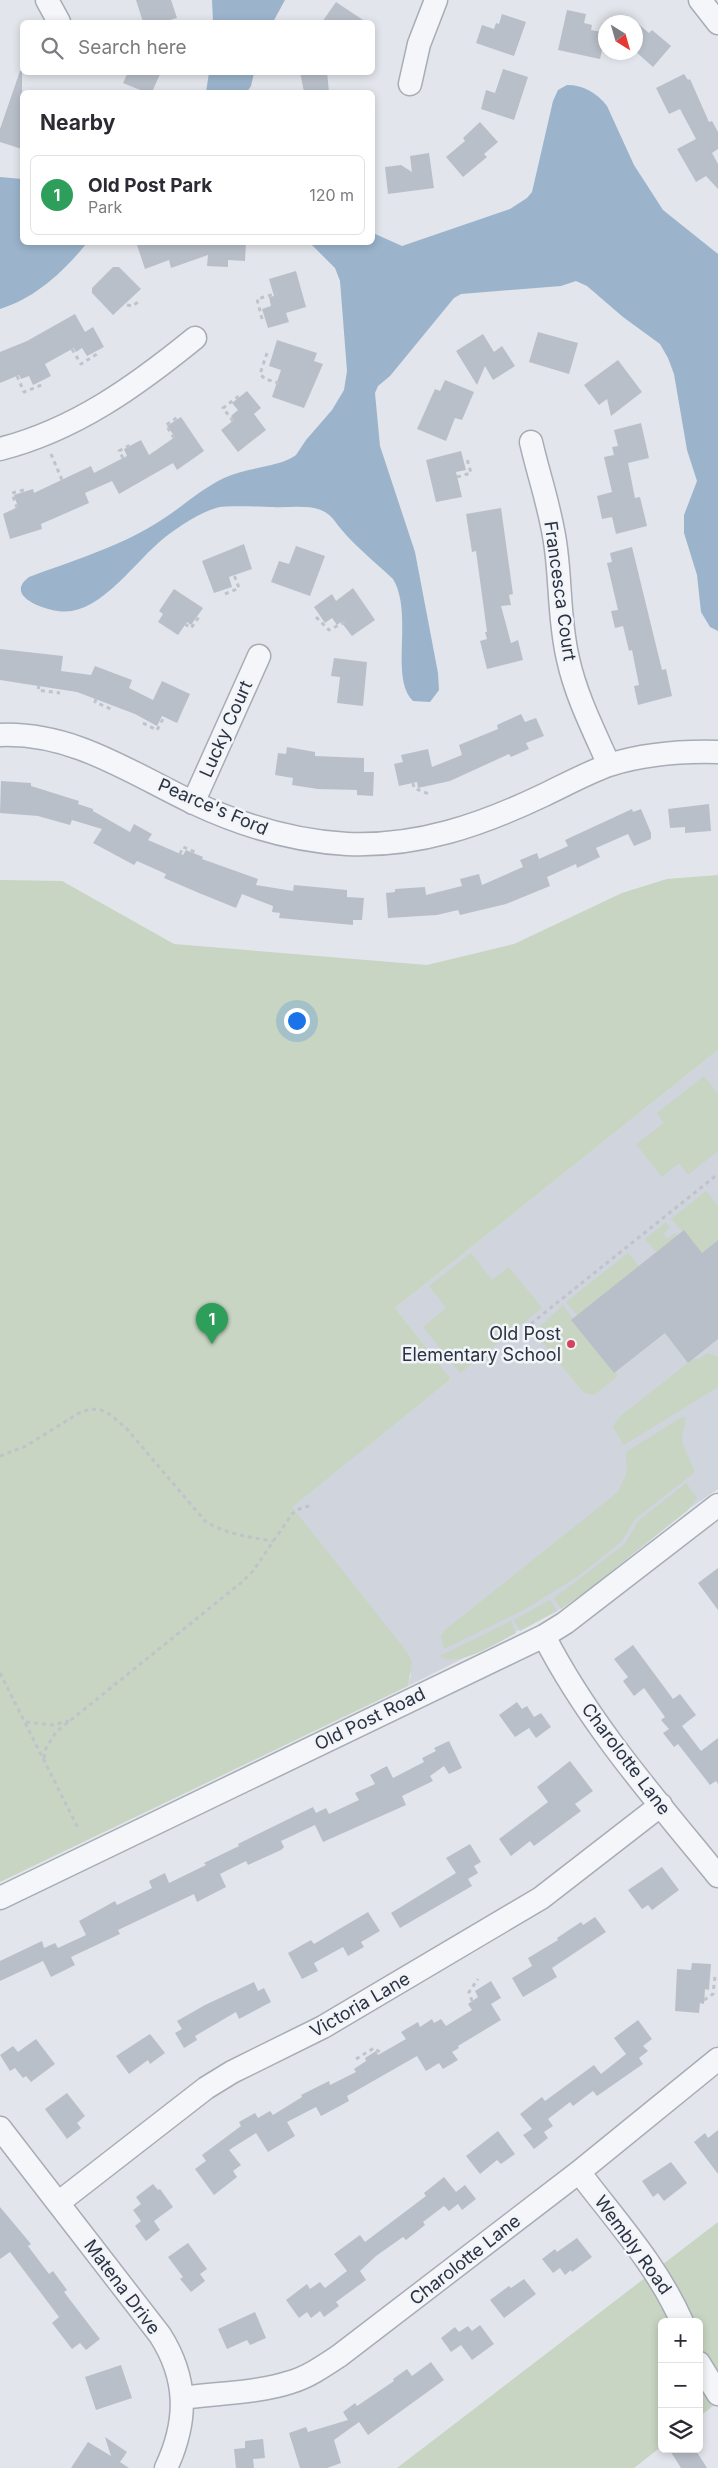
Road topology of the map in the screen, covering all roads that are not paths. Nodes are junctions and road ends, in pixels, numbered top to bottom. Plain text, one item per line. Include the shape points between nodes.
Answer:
1 (47, 0) edge
2 (436, 0) edge
3 (700, 0) edge
4 (59, 20) edge
5 (718, 23) edge
6 (410, 84) dead end
7 (195, 338) dead end
8 (531, 442) dead end
9 (0, 449) edge
10 (259, 656) dead end
11 (0, 735) edge
12 (718, 752) edge
13 (609, 766) junction
14 (193, 803) junction
15 (718, 1505) edge
16 (544, 1636) junction
17 (660, 1805) junction
18 (718, 1876) edge
19 (0, 1898) edge
20 (718, 2058) edge
21 (0, 2128) edge
22 (579, 2172) junction
23 (58, 2203) junction
24 (680, 2318) edge
25 (703, 2370) edge
26 (718, 2394) edge
27 (182, 2398) junction
28 (166, 2468) edge

1 - 4 street
2 - 6 street via 419,44
3 - 5 street
7 - 9 street via 145,379 92,412 41,436
8 - 13 street, Francesca Court via 553,529 559,611 568,662
10 - 14 street, Lucky Court
11 - 14 street, Pearce's Ford via 53,739 86,749
12 - 13 street, Pearce's Ford via 653,755
13 - 14 street, Pearce's Ford via 462,829 390,843 332,842 278,835
15 - 16 street, Old Post Road
16 - 17 street, Charolotte Lane via 576,1693
16 - 19 street, Old Post Road
17 - 18 street, Charolotte Lane
17 - 23 street, Victoria Lane via 533,1903 323,2027 206,2088
20 - 22 street, Charolotte Lane
21 - 23 street, Matena Drive
22 - 24 street, Wembly Road via 653,2267
22 - 27 street, Charolotte Lane via 317,2371 268,2387
23 - 27 street, Matena Drive via 164,2341 179,2375
25 - 26 street
27 - 28 street, Matena Drive via 181,2423

